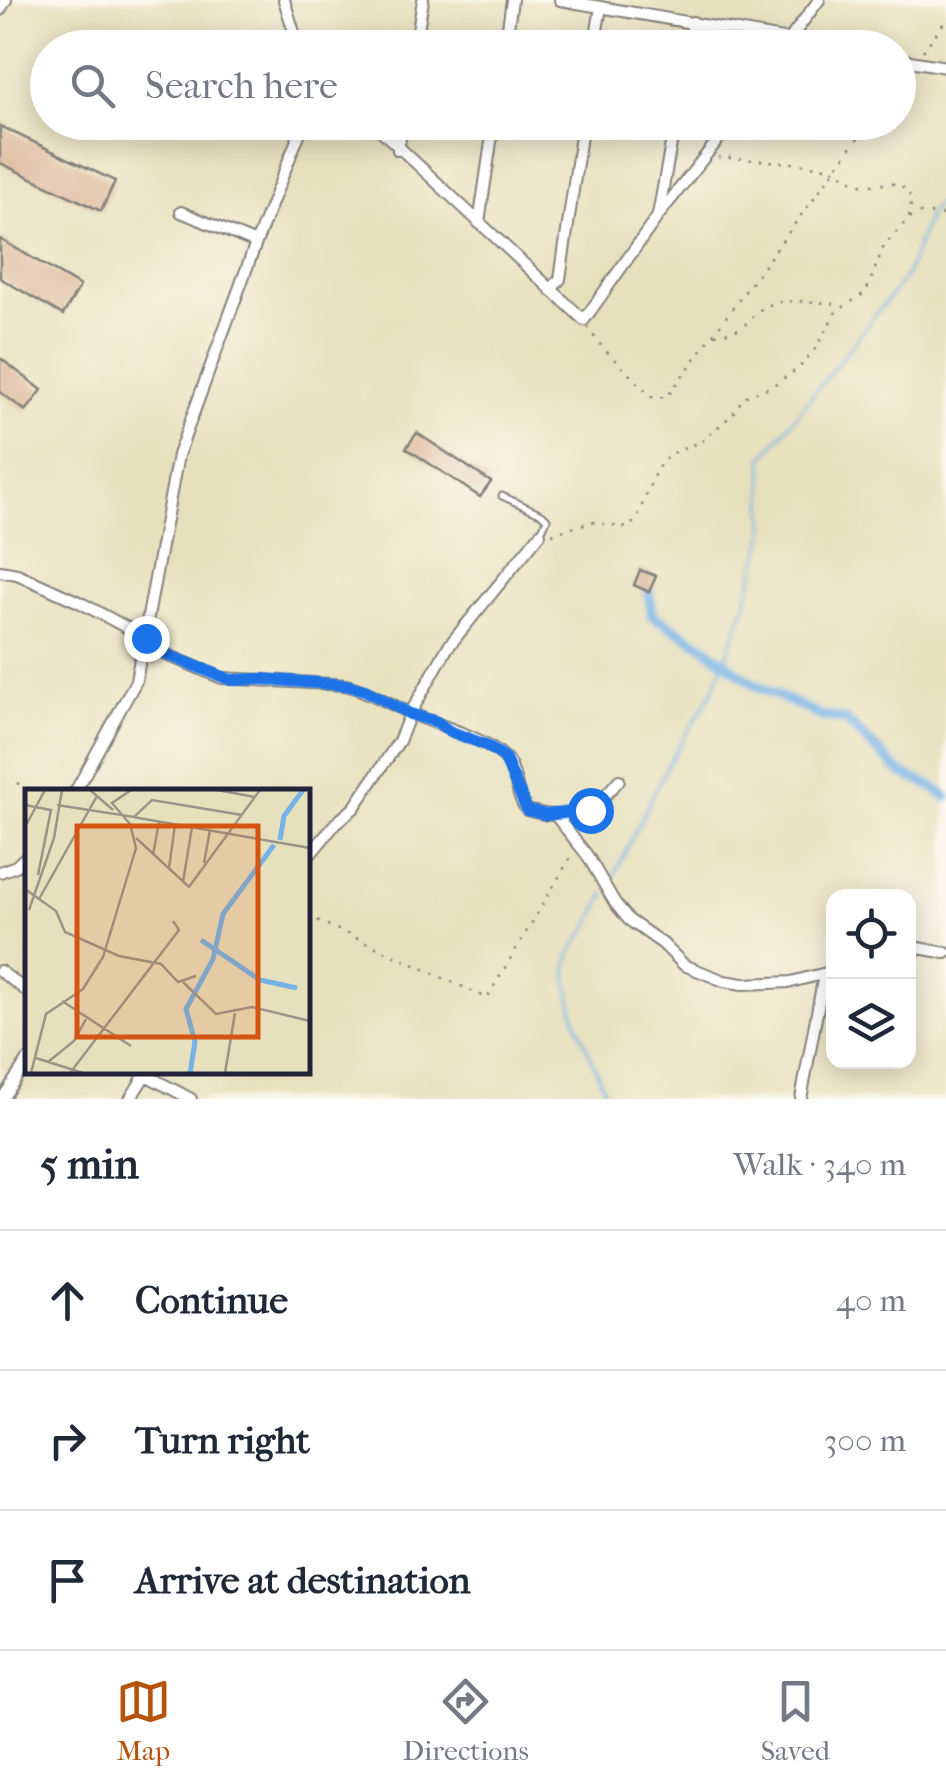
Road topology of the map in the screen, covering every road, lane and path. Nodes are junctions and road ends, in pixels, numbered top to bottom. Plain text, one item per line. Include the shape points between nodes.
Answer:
1 (6, 0) edge
2 (284, 0) edge
3 (423, 0) edge
4 (512, 0) edge
5 (560, 0) edge
6 (819, 0) edge
7 (600, 7) junction
8 (0, 10) edge
9 (694, 22) junction
10 (293, 30) edge
11 (418, 30) edge
12 (508, 30) edge
13 (597, 30) edge
14 (692, 30) edge
15 (727, 30) edge
16 (796, 30) edge
17 (916, 62) edge
18 (946, 67) edge
19 (297, 140) edge
20 (389, 140) edge
21 (400, 140) edge
22 (491, 140) edge
23 (580, 140) edge
24 (672, 140) edge
25 (718, 140) edge
26 (857, 140) edge
27 (398, 150) junction
28 (706, 156) junction
29 (835, 170) junction
30 (180, 212) dead end
31 (946, 214) edge
32 (658, 216) junction
33 (909, 218) junction
34 (479, 223) junction
35 (256, 244) junction
36 (551, 290) junction
37 (844, 306) junction
38 (584, 320) junction
39 (713, 334) junction
40 (502, 496) dead end
41 (540, 534) junction
42 (0, 571) edge
43 (146, 638) junction
44 (410, 714) junction
45 (619, 780) dead end
46 (17, 783) dead end
47 (29, 789) edge
48 (76, 789) edge
49 (554, 815) junction
50 (578, 846) junction
51 (310, 856) edge
52 (25, 858) edge
53 (0, 872) edge
54 (310, 917) edge
55 (916, 947) edge
56 (946, 953) edge
57 (0, 972) edge
58 (826, 974) edge
59 (828, 979) edge
60 (25, 990) edge
61 (25, 1064) edge
62 (143, 1074) edge
63 (146, 1074) edge
64 (2, 1099) edge
65 (130, 1099) edge
66 (191, 1099) edge
67 (801, 1099) edge

1 - 8 street
2 - 10 street
3 - 11 street
4 - 12 street
5 - 7 street
6 - 16 street
7 - 9 street
7 - 13 street
9 - 14 street
9 - 15 street
17 - 18 street
19 - 35 street
20 - 27 street
21 - 27 street
22 - 34 street
23 - 36 street via 560,279
24 - 32 street
25 - 28 street
26 - 29 path
27 - 34 street
28 - 29 path
28 - 32 street
29 - 33 path via 863,185 903,187 911,196
29 - 39 path
30 - 35 street
31 - 33 path
32 - 38 street
33 - 37 path via 884,246 866,292
34 - 36 street
35 - 43 street via 178,455
36 - 38 street
37 - 39 path via 774,303 738,331
37 - 41 path via 799,368 744,398 702,441 670,454 628,528 591,522
38 - 39 path via 602,348 657,400 667,397
40 - 41 lane via 546,518
41 - 44 street via 448,647
42 - 43 street
43 - 44 street via 160,652 231,680 346,685
43 - 48 street via 136,680
44 - 49 street via 494,750 509,763 527,810
44 - 51 street via 354,808
45 - 49 street via 590,810
46 - 47 path
49 - 50 street
50 - 54 path via 487,998
50 - 58 street via 628,920 684,964 743,984
52 - 53 street
55 - 56 street
57 - 60 street
59 - 67 street
61 - 64 street
62 - 65 street
63 - 66 street

